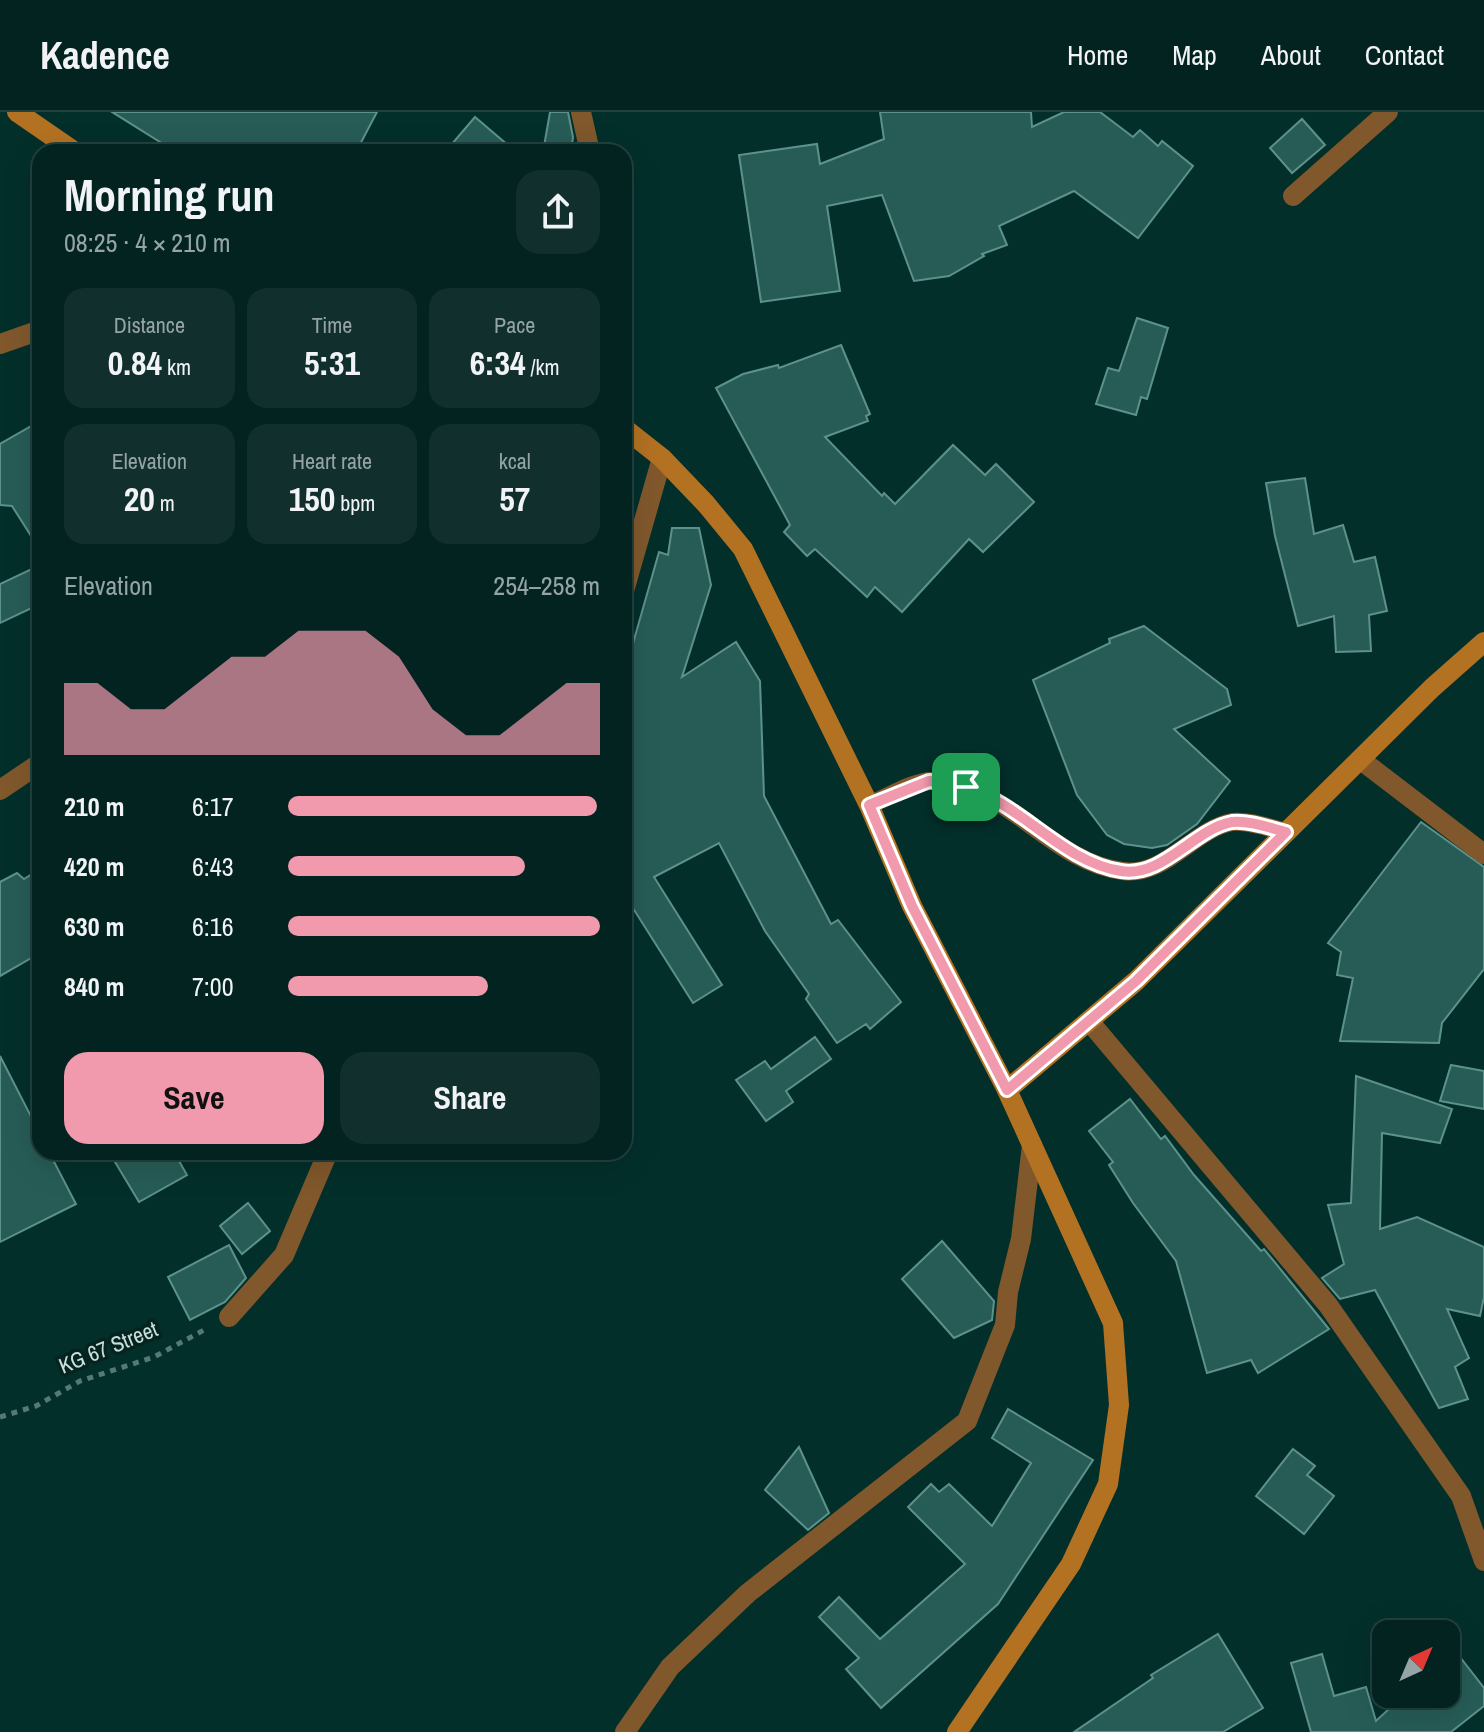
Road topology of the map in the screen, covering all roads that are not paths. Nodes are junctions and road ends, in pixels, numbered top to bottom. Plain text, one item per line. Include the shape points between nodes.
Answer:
1 (17, 112) edge
2 (581, 112) edge
3 (1388, 112) edge
4 (63, 144) edge
5 (588, 144) edge
6 (1293, 196) dead end
7 (32, 333) edge
8 (0, 344) edge
9 (632, 434) edge
10 (662, 458) junction
11 (632, 563) edge
12 (1484, 642) edge
13 (1361, 760) junction
14 (32, 768) edge
15 (0, 790) edge
16 (869, 805) junction
17 (1286, 832) junction
18 (1484, 854) edge
19 (1089, 1021) junction
20 (1007, 1090) junction
21 (1032, 1145) junction
22 (325, 1160) edge
23 (229, 1317) road end
24 (1484, 1561) edge
25 (625, 1732) edge
26 (957, 1732) edge

1 - 4 main road
2 - 5 street
3 - 6 street
7 - 8 street
9 - 10 main road
10 - 11 street
10 - 16 main road via 743,549
12 - 13 main road
13 - 17 main road
13 - 18 street
14 - 15 street
16 - 17 lane via 929,781 966,787 1102,867 1126,872 1156,864 1215,827 1235,821
16 - 20 main road via 912,906
17 - 19 main road
19 - 20 main road
19 - 24 street via 1328,1305 1461,1496
20 - 21 main road
21 - 25 street via 1005,1325 967,1421 748,1593 670,1667
21 - 26 main road via 1113,1323 1119,1405 1108,1484 1071,1564
22 - 23 street via 284,1255

